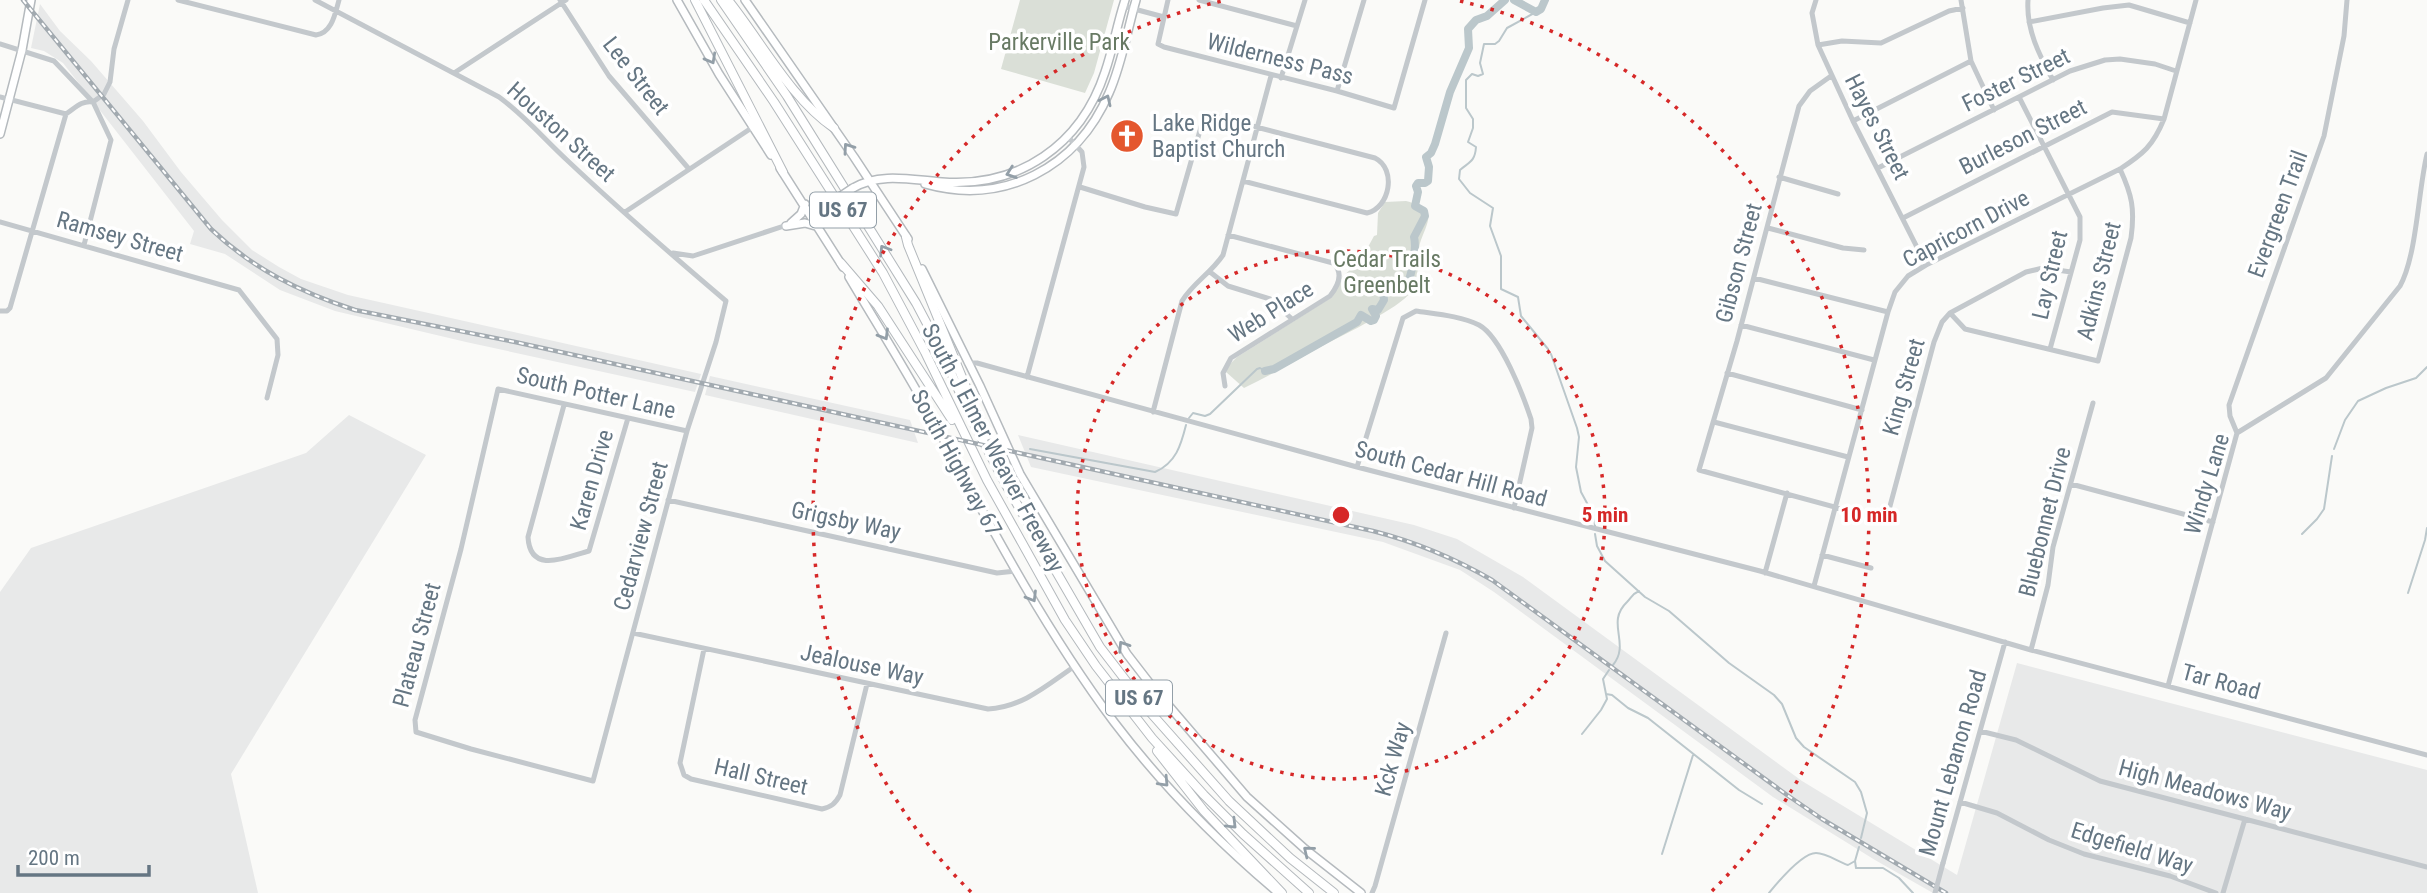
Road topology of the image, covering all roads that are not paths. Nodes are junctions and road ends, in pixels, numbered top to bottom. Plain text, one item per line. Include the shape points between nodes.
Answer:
1 (128, 0) edge
2 (178, 0) edge
3 (315, 0) edge
4 (339, 0) edge
5 (677, 0) edge
6 (695, 0) edge
7 (705, 0) edge
8 (721, 0) edge
9 (729, 0) edge
10 (745, 0) edge
11 (1136, 0) edge
12 (1168, 0) edge
13 (1199, 0) edge
14 (1305, 0) edge
15 (1364, 0) edge
16 (1425, 0) edge
17 (1816, 0) edge
18 (1961, 0) edge
19 (2028, 0) edge
20 (2196, 0) edge
21 (2347, 0) edge
22 (563, 1) edge
23 (32, 3) edge
24 (1124, 3) edge
25 (1963, 8) junction
26 (1133, 9) junction
27 (336, 13) junction
28 (1164, 17) junction
29 (2029, 22) junction
30 (2190, 23) junction
31 (1297, 26) junction
32 (0, 44) edge
33 (1818, 45) junction
34 (22, 50) junction
35 (1971, 61) junction
36 (2176, 71) junction
37 (1105, 72) junction
38 (454, 73) junction
39 (1116, 75) junction
40 (1271, 76) junction
41 (1831, 76) junction
42 (1281, 78) junction
43 (2053, 80) junction
44 (1337, 91) junction
45 (0, 97) edge
46 (2019, 97) junction
47 (9, 100) junction
48 (93, 102) junction
49 (1994, 110) junction
50 (66, 114) junction
51 (2164, 119) junction
52 (1853, 121) junction
53 (753, 127) junction
54 (1257, 127) junction
55 (834, 128) junction
56 (0, 134) edge
57 (1068, 137) junction
58 (1076, 145) junction
59 (2044, 146) junction
60 (2427, 154) edge
61 (1878, 168) junction
62 (689, 169) junction
63 (2120, 169) junction
64 (783, 172) junction
65 (1779, 177) junction
66 (870, 180) junction
67 (911, 180) junction
68 (1243, 181) junction
69 (1080, 187) junction
70 (1838, 194) dead end
71 (2069, 195) junction
72 (805, 204) junction
73 (625, 212) junction
74 (812, 216) junction
75 (1903, 218) junction
76 (0, 222) edge
77 (786, 226) junction
78 (819, 227) junction
79 (1768, 228) junction
80 (31, 230) junction
81 (1228, 235) junction
82 (906, 237) junction
83 (84, 245) junction
84 (1864, 250) dead end
85 (667, 251) junction
86 (693, 256) junction
87 (841, 262) junction
88 (1926, 265) junction
89 (690, 270) junction
90 (1210, 272) junction
91 (2071, 272) junction
92 (1754, 278) junction
93 (726, 301) joint
94 (1, 311) edge
95 (1888, 312) junction
96 (1950, 313) junction
97 (1292, 320) junction
98 (1741, 325) junction
99 (2050, 349) junction
100 (1874, 360) junction
101 (967, 363) junction
102 (1727, 373) junction
103 (1027, 377) junction
104 (1225, 386) dead end
105 (498, 389) joint
106 (267, 398) dead end
107 (2093, 403) dead end
108 (564, 405) junction
109 (1862, 410) junction
110 (1153, 412) junction
111 (628, 418) junction
112 (1714, 422) junction
113 (687, 431) junction
114 (962, 431) junction
115 (2237, 433) junction
116 (1849, 457) junction
117 (995, 463) junction
118 (1357, 467) junction
119 (2071, 484) junction
120 (1787, 493) junction
121 (668, 500) junction
122 (1835, 506) junction
123 (1514, 508) junction
124 (2213, 523) junction
125 (1822, 555) junction
126 (1871, 568) dead end
127 (1016, 571) junction
128 (1765, 573) junction
129 (1814, 586) junction
130 (633, 633) junction
131 (1446, 633) dead end
132 (2006, 642) junction
133 (704, 649) junction
134 (2031, 650) junction
135 (1074, 666) junction
136 (867, 684) junction
137 (2168, 685) junction
138 (1980, 731) junction
139 (1152, 738) junction
140 (2427, 755) edge
141 (593, 781) joint
142 (1960, 802) junction
143 (2245, 819) junction
144 (2427, 867) edge
145 (1280, 893) edge
146 (1309, 893) edge
147 (1334, 893) edge
148 (1361, 893) edge
149 (1371, 893) edge
150 (1935, 893) edge
151 (2216, 893) edge
152 (2223, 893) edge

1 - 48 street via 110,82
2 - 27 street via 316,35 327,30
3 - 27 street, Houston Street
4 - 27 street
5 -> 53 main road, South Highway 67
6 - 64 highway
7 - 114 highway, South J Elmer Weaver Freeway / US 67 via 883,273
117 -> 8 highway, South J Elmer Weaver Freeway / US 67 via 909,291
9 - 55 highway via 803,99
10 - 55 main road
11 - 26 main road
12 - 28 street
13 - 31 street
14 - 31 street
15 - 44 street
16 - 44 street, Wilderness Pass via 1394,108
17 - 33 street, Hayes Street via 1812,13
18 - 25 street
19 - 29 street
20 - 30 street, Capricorn Drive
21 - 115 street, Evergreen Trail via 2324,136 2231,396 2229,411
22 - 38 street
22 - 62 street, Lee Street via 609,76
23 - 34 main road
24 - 26 street
24 - 37 main road
25 - 33 street via 1881,43
25 - 35 street
26 - 28 street
26 - 39 main road
27 - 38 street, Houston Street
28 - 40 street, Wilderness Pass via 1158,44
29 - 30 street via 2129,5
29 - 43 street
30 - 36 street, Capricorn Drive
31 - 42 street
32 - 34 street
33 - 41 street, Hayes Street
34 - 47 main road
34 - 48 street via 54,61
35 - 49 street
35 - 52 street
36 - 43 street, Foster Street via 2155,64 2105,60
36 - 51 street, Capricorn Drive
37 - 39 main road
37 - 57 main road via 1087,113
38 - 73 street, Houston Street via 499,97 524,117
58 -> 39 main road via 1098,116
40 - 42 street, Wilderness Pass
40 - 54 street
41 - 52 street, Hayes Street
41 - 65 street, Gibson Street via 1810,90 1799,106
42 - 44 street, Wilderness Pass
43 - 46 street, Foster Street
45 - 47 street
46 - 49 street, Foster Street
46 - 59 street, Lay Street
47 - 50 street
47 - 56 main road
48 - 50 street
48 - 83 street via 111,140
49 - 61 street, Foster Street
50 - 80 street
51 - 59 street, Burleson Street via 2112,112
51 - 63 street, Capricorn Drive via 2157,137 2143,153
52 - 61 street, Hayes Street
53 - 62 street
53 - 64 main road, South Highway 67
54 - 68 street
54 - 68 street via 1382,162 1388,184 1382,204 1375,211 1361,212
54 - 69 street via 1206,114 1176,214
66 -> 55 main road
57 - 58 street
57 -> 67 main road via 1031,164 995,178 954,183
58 - 67 main road via 1045,170 1000,187 961,191
58 - 69 street via 1085,160
59 - 71 street, Lay Street
59 - 75 street, Burleson Street
60 - 115 street, Windy Lane via 2409,257 2399,286 2326,378
61 - 75 street, Hayes Street
62 - 73 street
63 - 71 street, Capricorn Drive
63 - 99 street, Adkins Street via 2131,192 2131,238 2098,361
64 - 72 main road, South Highway 67
65 - 70 street
65 - 79 street, Gibson Street
66 - 67 main road
66 - 74 main road, bridge
66 - 82 main road
68 - 81 street
69 - 103 street
71 - 88 street, Capricorn Drive
71 - 91 street, Lay Street via 2080,217 2080,240
72 - 74 main road, South Highway 67
72 - 77 main road
73 - 85 street, Houston Street
74 - 77 street
74 - 78 main road, South Highway 67
75 - 88 street, Hayes Street
76 - 80 street, Ramsey Street
77 - 78 main road via 805,223
77 - 86 street
78 - 87 main road, South Highway 67
79 - 84 street
79 - 92 street, Gibson Street
80 - 83 street, Ramsey Street
80 - 94 street via 10,308
81 - 90 street via 1223,255
81 - 97 street, Web Place via 1338,267 1334,292
82 - 101 main road
82 - 117 highway
83 - 106 street, Ramsey Street via 230,287 245,296 277,339 278,355
85 - 86 street
85 - 89 street, Houston Street
86 - 89 street
87 - 114 highway via 878,306
87 -> 127 main road, South Highway 67
88 - 95 street, Capricorn Drive via 1908,276 1895,292
89 - 93 street, Houston Street
90 - 97 street via 1228,286 1270,299
90 - 110 street via 1182,301
91 - 96 street via 2043,268 2026,272
91 - 99 street, Lay Street
92 - 95 street
92 - 98 street, Gibson Street
93 - 113 street, Cedarview Street
95 - 100 street, Capricorn Drive
96 - 99 street via 1965,329
96 - 122 street, King Street via 1934,342 1886,521
97 - 104 street, Web Place via 1231,358 1223,373
98 - 100 street
98 - 102 street, Gibson Street
100 - 109 street, Capricorn Drive
101 - 103 street, South Cedar Hill Road
148 -> 101 main road via 1247,796 1135,665 1020,474
102 - 109 street
102 - 112 street, Gibson Street
103 - 110 street, South Cedar Hill Road
105 - 108 street, South Potter Lane
105 - 141 street, Plateau Street via 415,720 416,732
107 - 119 street, Bluebonnet Drive
108 - 111 street, South Potter Lane
108 - 111 street, Karen Drive via 527,542 538,557 552,561 589,551
109 - 116 street, Capricorn Drive
110 - 118 street, South Cedar Hill Road
111 - 113 street, South Potter Lane
112 - 116 street
112 - 120 street, Gibson Street via 1699,470
113 - 121 street, Cedarview Street
114 - 139 highway, South J Elmer Weaver Freeway / US 67 via 1065,620
115 - 124 street, Windy Lane
116 - 122 street, Capricorn Drive
117 - 147 highway, South J Elmer Weaver Freeway / US 67 via 1095,638 1150,712 1229,801
118 - 123 street, South Cedar Hill Road
118 - 123 street via 1403,318 1416,311 1464,320 1489,332 1529,412 1532,428
119 - 124 street
119 - 134 street, Bluebonnet Drive
120 - 122 street
120 - 128 street
121 - 127 street, Grigsby Way via 997,573
121 - 130 street, Cedarview Street
122 - 125 street, Capricorn Drive
123 - 128 street, South Cedar Hill Road
124 - 137 street, Windy Lane
125 - 126 street
125 - 129 street, Capricorn Drive
127 -> 135 main road, South Highway 67
128 - 129 street, South Cedar Hill Road
129 - 132 street, South Cedar Hill Road
130 - 133 street, Jealouse Way
130 - 141 street, Cedarview Street
131 - 149 street, Kck Way
132 - 134 street, Tar Road
132 - 138 street, Mount Lebanon Road
133 - 136 street, Jealouse Way
133 - 136 street, Hall Street via 680,763 684,775 822,809 840,795
134 - 137 street, Tar Road
135 - 136 street, Jealouse Way via 1024,701 998,708 978,708
135 -> 145 main road, South Highway 67 via 1157,775 1240,860
137 - 140 street, Tar Road
138 - 142 street, Mount Lebanon Road
138 - 143 street, High Meadows Way via 2016,740 2100,780
139 - 145 highway via 1153,746 1195,799
139 -> 146 highway, South J Elmer Weaver Freeway / US 67 via 1243,834
142 - 150 street, Mount Lebanon Road, bridge
142 - 151 street, Edgefield Way via 1997,813 2084,854
143 - 144 street, High Meadows Way
143 - 152 street

